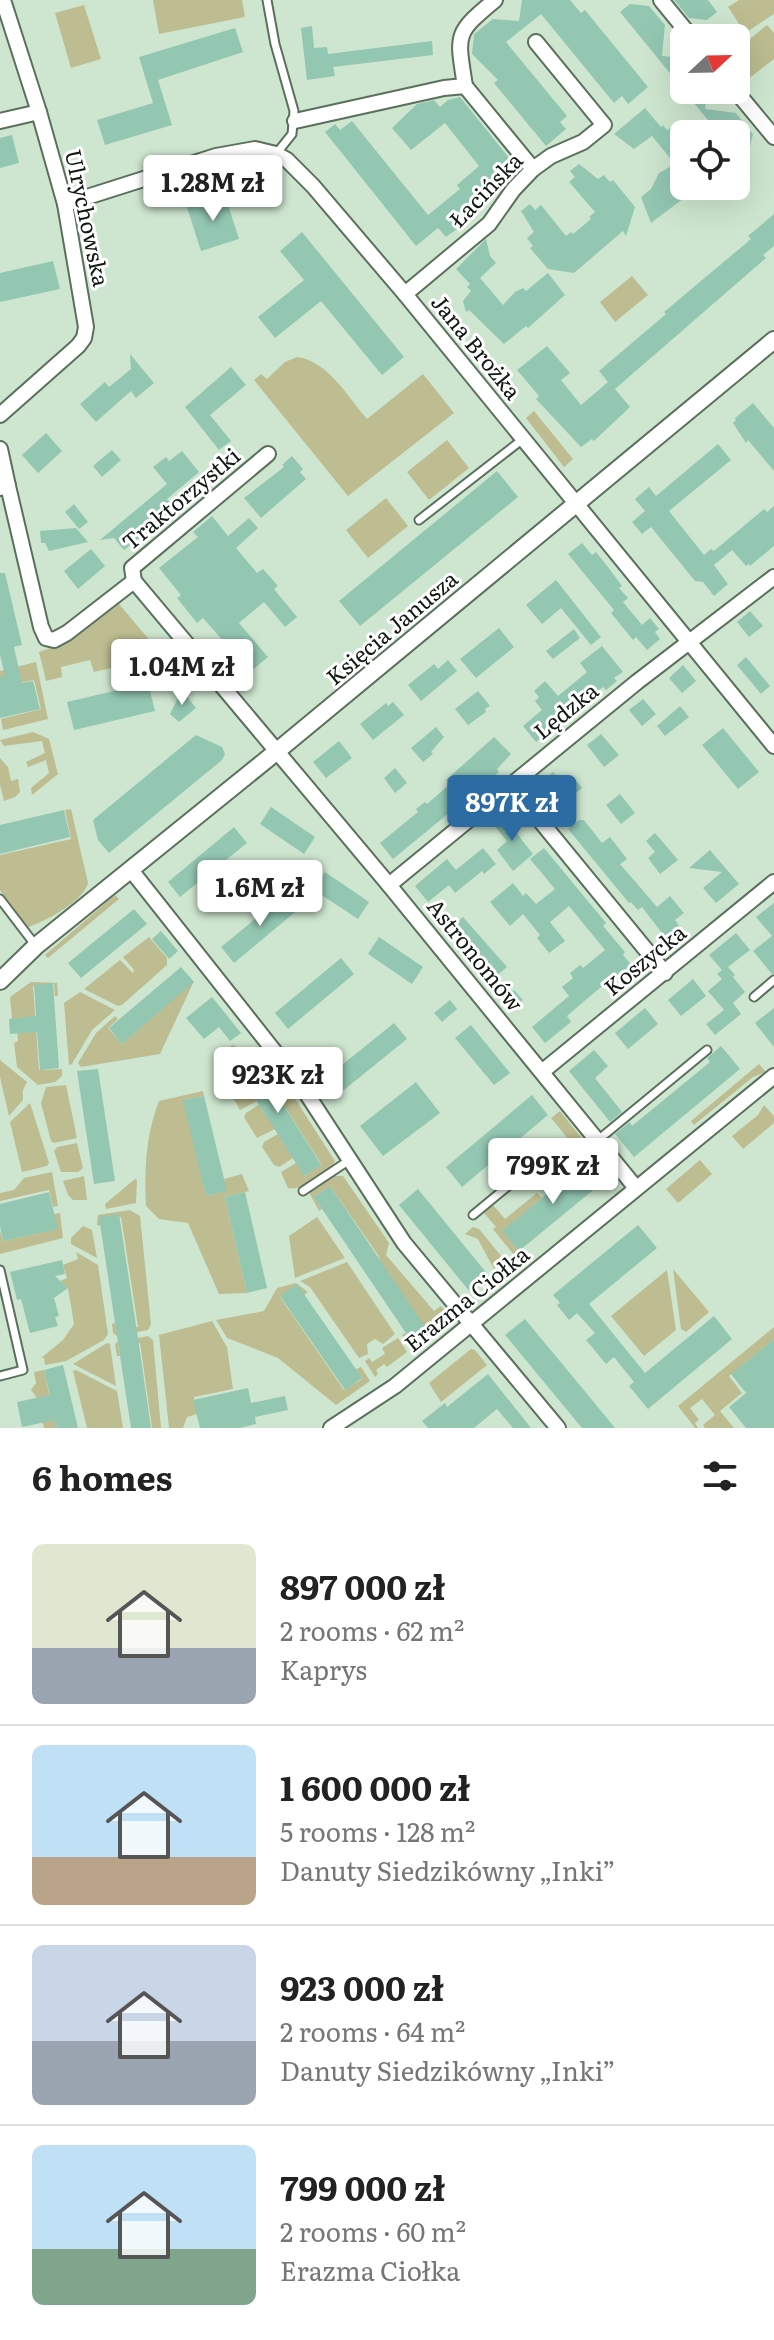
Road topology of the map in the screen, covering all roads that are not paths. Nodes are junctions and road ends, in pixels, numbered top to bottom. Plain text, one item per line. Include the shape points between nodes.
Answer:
1 (3, 0) edge
2 (267, 0) edge
3 (495, 0) edge
4 (661, 0) edge
5 (681, 24) edge
6 (536, 42) dead end
7 (465, 86) junction
8 (747, 104) edge
9 (39, 112) junction
10 (0, 121) edge
11 (295, 121) junction
12 (774, 137) edge
13 (276, 154) junction
14 (533, 169) junction
15 (65, 204) junction
16 (405, 294) junction
17 (774, 340) edge
18 (0, 415) edge
19 (523, 439) junction
20 (0, 449) edge
21 (268, 454) dead end
22 (4, 487) edge
23 (574, 504) junction
24 (419, 520) dead end
25 (774, 577) edge
26 (134, 581) junction
27 (688, 641) junction
28 (774, 746) edge
29 (276, 752) junction
30 (510, 784) junction
31 (131, 870) junction
32 (774, 882) edge
33 (389, 885) junction
34 (0, 899) edge
35 (36, 946) junction
36 (0, 965) edge
37 (665, 973) junction
38 (774, 980) edge
39 (0, 981) edge
40 (754, 997) dead end
41 (707, 1050) dead end
42 (543, 1071) junction
43 (774, 1076) edge
44 (599, 1141) junction
45 (348, 1161) junction
46 (636, 1188) junction
47 (303, 1191) dead end
48 (473, 1215) dead end
49 (0, 1270) edge
50 (472, 1325) junction
51 (0, 1376) edge
52 (331, 1428) edge
53 (558, 1428) edge

1 - 9 street, Ulrychowska
2 - 11 lane
3 - 7 street via 462,31
4 - 5 street
6 - 14 street, Łacińska via 604,125
7 - 11 street
7 - 14 street
8 - 12 street
9 - 10 street
9 - 15 street, Ulrychowska
11 - 13 lane
13 - 15 street via 255,149 216,156
13 - 16 street, Jana Brożka via 313,186
14 - 16 street, Łacińska via 489,224
15 - 18 street, Ulrychowska via 86,333
16 - 19 street, Jana Brożka
17 - 23 street, Księcia Janusza
19 - 23 street, Jana Brożka
19 - 24 lane
20 - 22 street
21 - 26 street, Traktorzystki via 132,568
22 - 26 street, Traktorzystki via 46,638 67,633
23 - 27 street, Jana Brożka
23 - 29 street, Księcia Janusza
25 - 27 street, Lędzka
26 - 29 street, Traktorzystki
27 - 28 street, Jana Brożka
27 - 30 street, Lędzka
29 - 31 street, Księcia Janusza
29 - 33 street, Astronomów
30 - 33 street, Lędzka
30 - 37 street
31 - 35 street, Księcia Janusza
31 - 45 street via 284,1061
32 - 37 street, Koszycka
33 - 42 street, Astronomów
34 - 35 lane
35 - 36 street, Księcia Janusza
35 - 39 street, Księcia Janusza
37 - 42 street, Koszycka
38 - 40 lane
41 - 44 lane
42 - 44 street, Astronomów
43 - 46 street, Erazma Ciołka
44 - 46 street, Astronomów
44 - 48 lane via 577,1160 563,1160 553,1149
45 - 47 lane
45 - 50 street via 404,1243
46 - 50 street, Erazma Ciołka
49 - 51 lane via 23,1370
50 - 52 street, Erazma Ciołka via 375,1402
50 - 53 street

